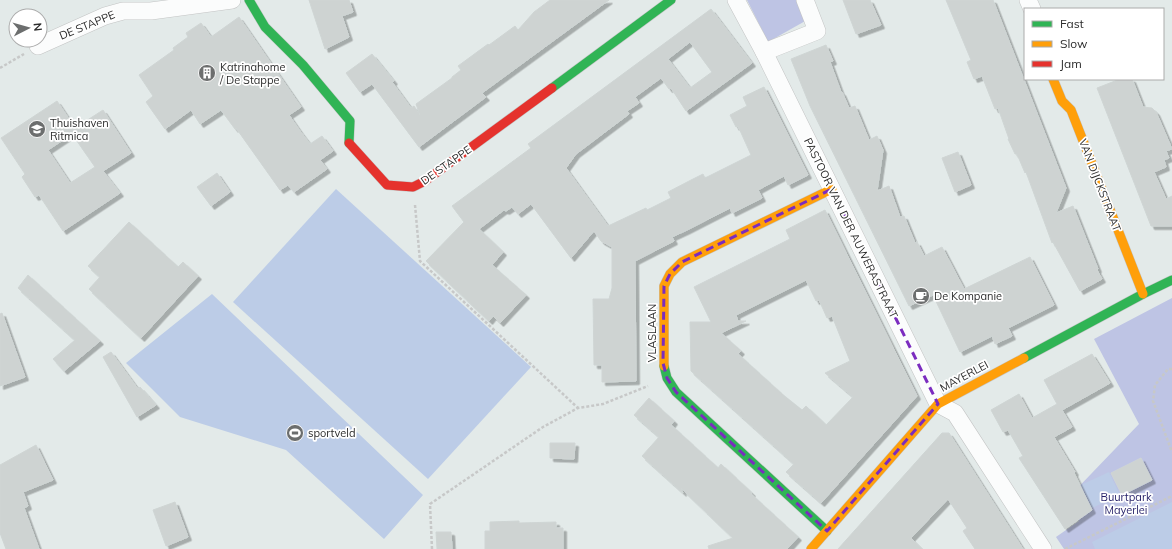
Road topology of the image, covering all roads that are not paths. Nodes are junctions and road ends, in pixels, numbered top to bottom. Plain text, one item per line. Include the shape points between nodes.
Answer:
1 (232, 0) edge
2 (249, 0) edge
3 (671, 0) edge
4 (736, 0) edge
5 (805, 0) edge
6 (48, 42) edge
7 (764, 52) junction
8 (1054, 80) edge
9 (832, 189) junction
10 (1172, 280) edge
11 (1143, 294) junction
12 (938, 404) junction
13 (827, 531) junction
14 (811, 549) edge
15 (1043, 549) edge

1 - 6 street, DE STAPPE via 151,11 123,11 105,16
2 - 3 street, DE STAPPE via 265,27 303,65 350,122 348,142 387,185 413,187 425,181
4 - 7 street, PASTOOR VAN DER AUWERASTRAAT
5 - 7 street via 817,31
7 - 9 street, PASTOOR VAN DER AUWERASTRAAT
8 - 11 street, VAN DIJCKSTRAAT via 1062,101 1071,110
9 - 12 street, PASTOOR VAN DER AUWERASTRAAT
9 - 13 street, VLASLAAN via 682,262 670,274 664,286 664,363 667,378 676,392
10 - 11 street, MAYERLEI
11 - 12 street, MAYERLEI
12 - 13 street, MAYERLEI
12 - 15 street via 955,413
13 - 14 street, MAYERLEI

